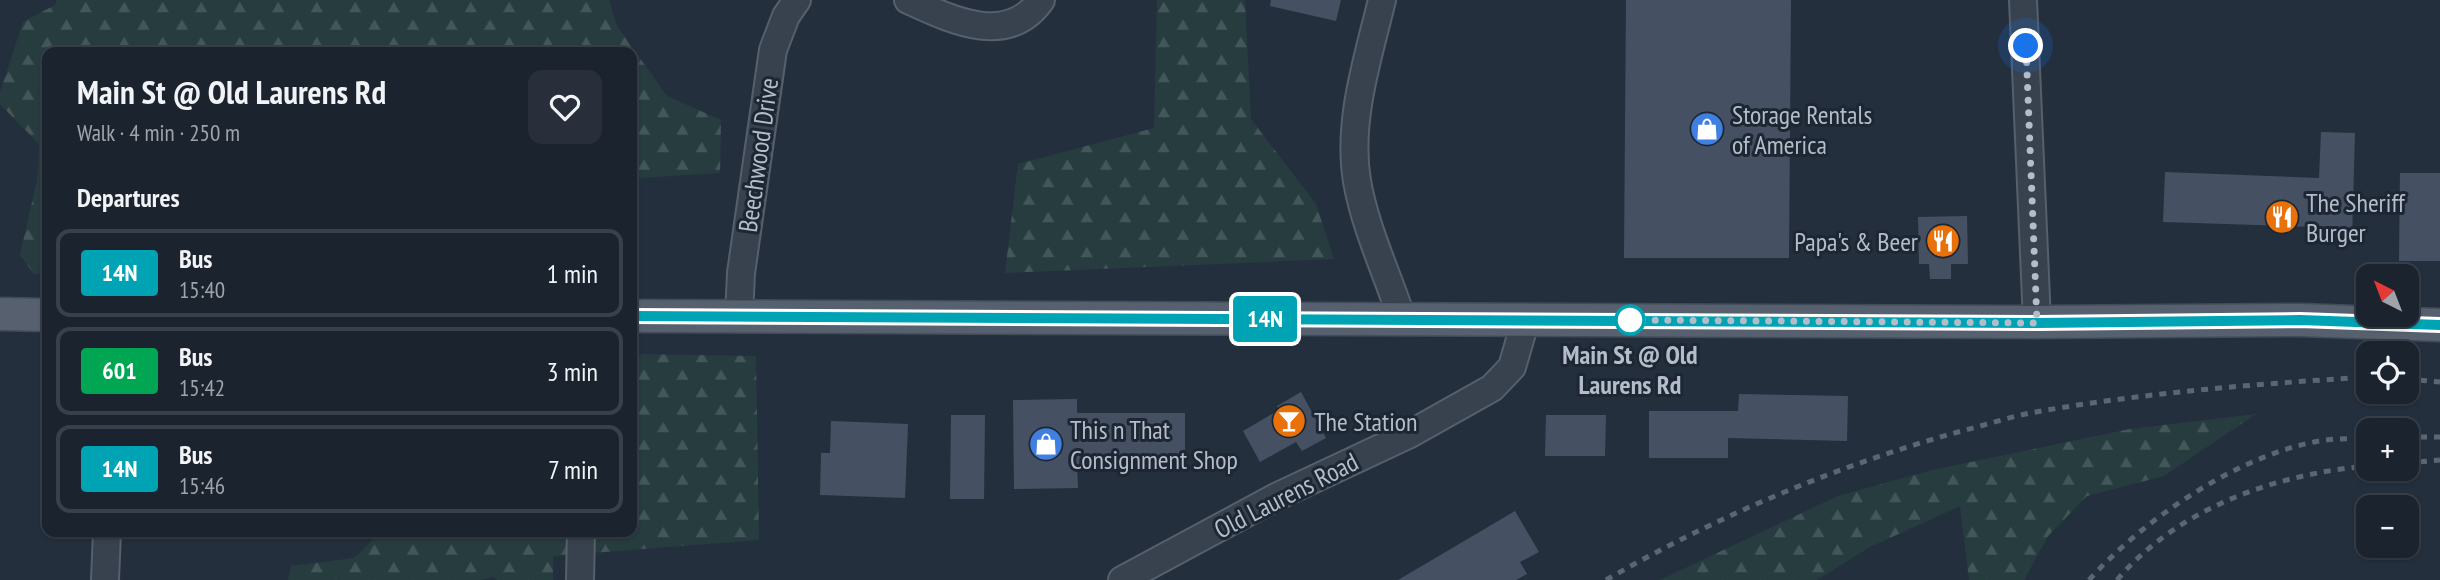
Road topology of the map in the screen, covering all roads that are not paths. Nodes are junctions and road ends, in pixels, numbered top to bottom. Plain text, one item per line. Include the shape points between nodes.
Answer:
1 (797, 0) edge
2 (908, 0) edge
3 (1041, 0) edge
4 (1382, 0) edge
5 (2023, 0) edge
6 (0, 314) edge
7 (42, 314) edge
8 (637, 316) edge
9 (739, 316) junction
10 (1402, 319) junction
11 (1526, 319) junction
12 (2037, 323) junction
13 (2440, 325) edge
14 (107, 537) edge
15 (581, 537) edge
16 (105, 580) edge
17 (580, 580) edge
18 (1122, 580) edge

1 - 9 street, Beechwood Drive via 773,50
2 - 3 street via 951,20 992,27 1021,18
4 - 10 street via 1363,80 1355,158 1366,218
5 - 12 street
6 - 7 main road
8 - 9 main road
9 - 10 main road
10 - 11 main road
11 - 12 main road
11 - 18 street, Old Laurens Road via 1512,367 1492,388
12 - 13 main road via 2300,320
14 - 16 street
15 - 17 street

